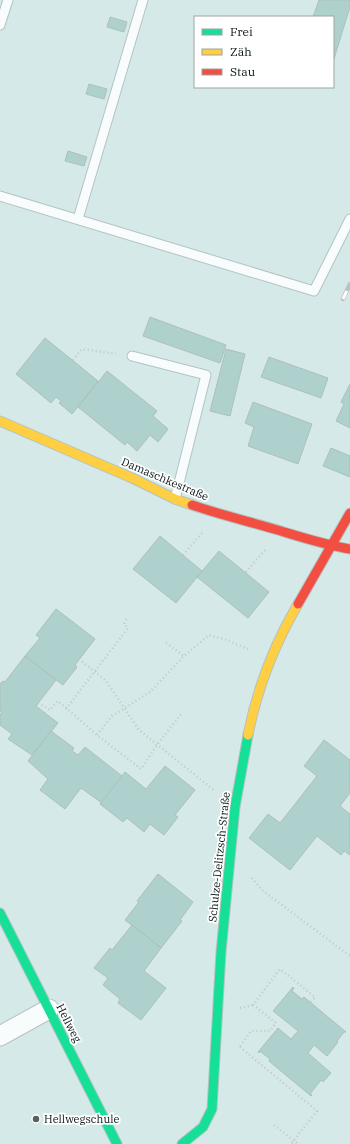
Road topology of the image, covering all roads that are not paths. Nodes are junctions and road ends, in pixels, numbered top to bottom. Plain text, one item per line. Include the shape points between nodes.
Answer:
1 (8, 0) edge
2 (143, 0) edge
3 (0, 25) edge
4 (0, 196) edge
5 (78, 219) junction
6 (350, 219) edge
7 (132, 356) road end
8 (0, 421) edge
9 (175, 499) junction
10 (350, 513) edge
11 (332, 546) junction
12 (350, 549) edge
13 (0, 913) edge
14 (49, 1009) junction
15 (0, 1036) edge
16 (117, 1144) edge
17 (182, 1144) edge

1 - 3 lane
2 - 5 lane
4 - 5 lane
5 - 6 lane via 314,291
7 - 9 lane via 206,375
8 - 9 street, Damaschkestraße
9 - 11 street, Damaschkestraße via 218,514
10 - 11 street, Schulze-Delitzsch-Straße
11 - 12 street, Damaschkestraße
11 - 17 street, Schulze-Delitzsch-Straße via 296,607 270,660 253,710 234,807 212,1109 202,1127
13 - 14 street, Hellweg
14 - 15 street
14 - 16 street, Hellweg

